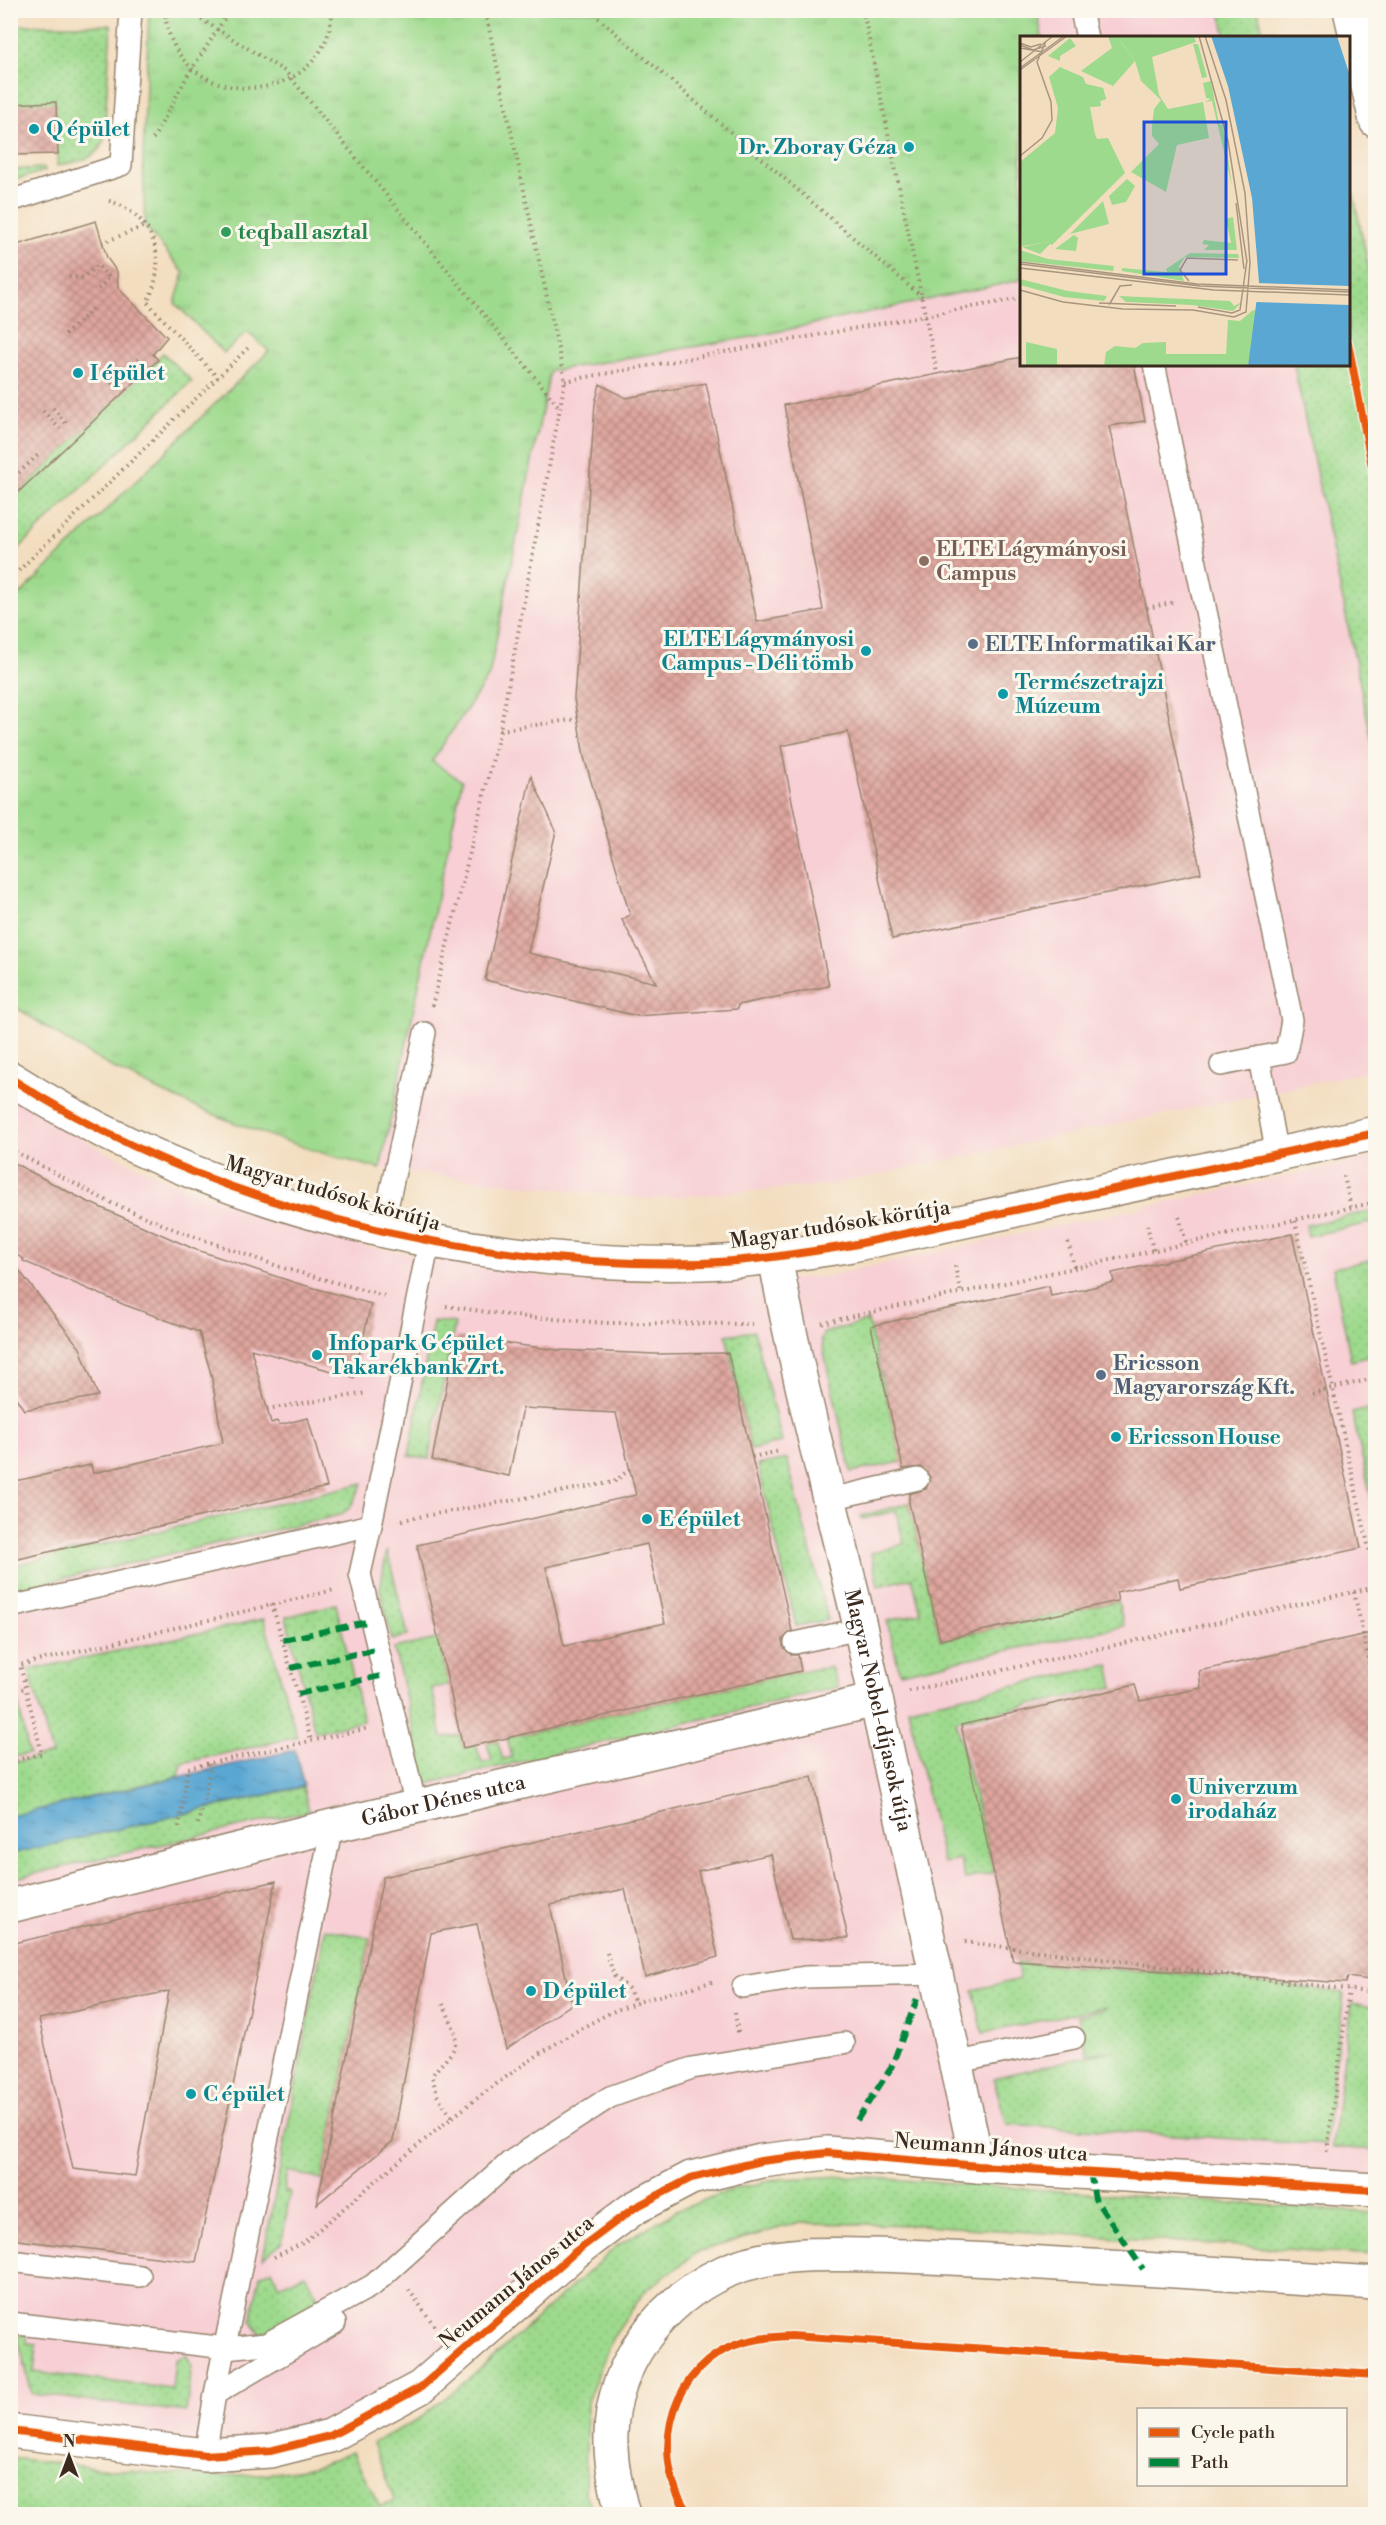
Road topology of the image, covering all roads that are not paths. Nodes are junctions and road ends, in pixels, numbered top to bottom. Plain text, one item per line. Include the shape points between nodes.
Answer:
1 (131, 10) edge
2 (1081, 10) edge
3 (1350, 10) edge
4 (1087, 36) edge
5 (1376, 121) edge
6 (10, 201) edge
7 (1154, 366) edge
8 (425, 1033) road end
9 (1259, 1056) junction
10 (1221, 1065) dead end
11 (10, 1078) edge
12 (1376, 1133) edge
13 (1277, 1155) junction
14 (382, 1231) junction
15 (429, 1242) junction
16 (775, 1257) junction
17 (918, 1479) dead end
18 (830, 1499) junction
19 (371, 1525) junction
20 (10, 1607) edge
21 (860, 1629) junction
22 (795, 1643) dead end
23 (876, 1700) junction
24 (416, 1806) junction
25 (332, 1826) junction
26 (10, 1906) edge
27 (938, 1974) junction
28 (743, 1987) dead end
29 (1074, 2038) dead end
30 (843, 2043) dead end
31 (958, 2062) junction
32 (978, 2166) junction
33 (1376, 2190) edge
34 (10, 2261) edge
35 (140, 2276) dead end
36 (1376, 2283) edge
37 (10, 2323) edge
38 (335, 2323) dead end
39 (226, 2348) junction
40 (215, 2394) junction
41 (12, 2423) edge
42 (205, 2455) junction
43 (623, 2514) edge

1 - 6 lane via 120,165
2 - 4 lane
3 - 5 street
7 - 9 lane via 1292,1020 1286,1052
8 - 14 lane
9 - 10 lane
9 - 13 lane
11 - 14 street, Magyar tudósok körútja via 108,1134 189,1169 278,1201
12 - 13 street, Magyar tudósok körútja
13 - 16 street, Magyar tudósok körútja via 984,1218
14 - 15 street, Magyar tudósok körútja
15 - 16 street, Magyar tudósok körútja via 544,1258 631,1262 704,1263
15 - 19 lane
16 - 18 street, Magyar Nobel-díjasok útja via 789,1334
17 - 18 lane
18 - 21 street, Magyar Nobel-díjasok útja
19 - 20 lane
19 - 24 lane via 360,1574
21 - 22 lane
21 - 23 street, Magyar Nobel-díjasok útja
23 - 24 street, Gábor Dénes utca
23 - 27 street, Magyar Nobel-díjasok útja
24 - 25 street, Gábor Dénes utca
25 - 26 street, Gábor Dénes utca
25 - 39 lane
27 - 28 lane via 805,1977
27 - 31 street, Magyar Nobel-díjasok útja
29 - 31 lane
30 - 39 lane via 692,2068 610,2097 511,2161 373,2285 266,2344
31 - 32 street, Magyar Nobel-díjasok útja
32 - 33 street, Neumann János utca
32 - 42 street, Neumann János utca via 827,2153 761,2161 691,2178 634,2208 575,2252 421,2387 330,2436 270,2451
34 - 35 lane
36 - 43 street via 928,2256 789,2256 754,2262 724,2272 690,2292 644,2339 625,2370 615,2400 611,2434 612,2461
37 - 39 lane
38 - 40 lane
39 - 40 lane
40 - 42 lane
41 - 42 street, Neumann János utca

